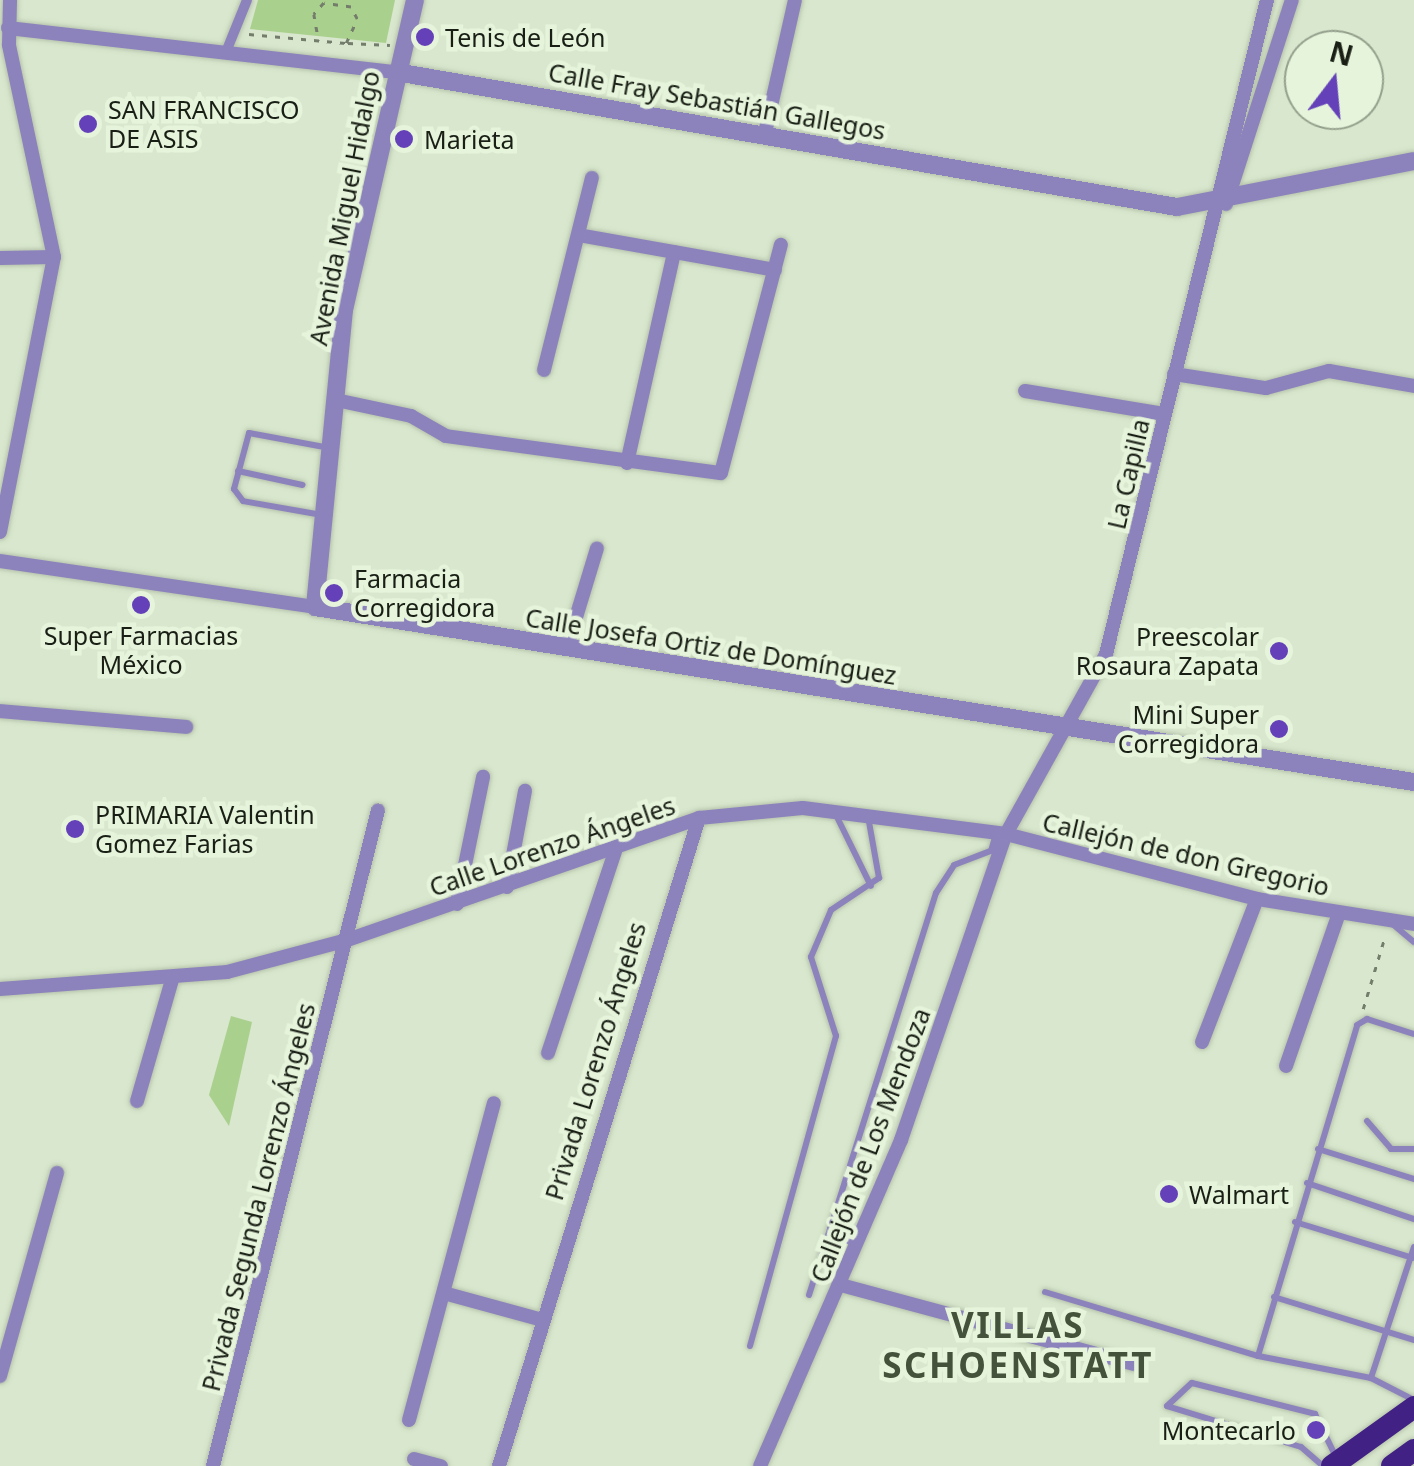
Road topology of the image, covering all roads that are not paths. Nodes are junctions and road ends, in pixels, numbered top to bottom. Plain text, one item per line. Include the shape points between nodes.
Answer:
1 (10, 0) edge
2 (247, 0) edge
3 (415, 0) edge
4 (795, 0) edge
5 (1268, 0) edge
6 (1292, 0) edge
7 (4, 28) edge
8 (226, 52) junction
9 (396, 72) junction
10 (764, 134) junction
11 (1414, 162) edge
12 (592, 178) dead end
13 (1218, 209) junction
14 (579, 235) junction
15 (781, 245) dead end
16 (674, 252) junction
17 (54, 256) junction
18 (0, 258) edge
19 (775, 270) junction
20 (544, 370) dead end
21 (1174, 374) junction
22 (1414, 377) edge
23 (1397, 382) junction
24 (1414, 386) edge
25 (1024, 391) dead end
26 (336, 400) junction
27 (1164, 414) junction
28 (331, 449) junction
29 (627, 463) junction
30 (238, 471) junction
31 (303, 485) dead end
32 (324, 516) junction
33 (0, 532) edge
34 (597, 548) dead end
35 (0, 561) edge
36 (314, 607) junction
37 (567, 647) junction
38 (0, 711) edge
39 (186, 727) dead end
40 (1068, 731) junction
41 (483, 777) dead end
42 (1414, 782) edge
43 (525, 791) dead end
44 (378, 810) dead end
45 (834, 812) junction
46 (868, 816) junction
47 (699, 818) junction
48 (1001, 833) junction
49 (616, 848) junction
50 (871, 886) junction
51 (508, 887) junction
52 (1257, 899) junction
53 (457, 904) junction
54 (1339, 913) junction
55 (1390, 920) junction
56 (1414, 924) edge
57 (347, 940) junction
58 (1414, 942) edge
59 (172, 980) junction
60 (0, 989) edge
61 (1414, 1034) edge
62 (1202, 1042) dead end
63 (548, 1053) dead end
64 (1286, 1066) dead end
65 (136, 1101) dead end
66 (494, 1103) dead end
67 (1367, 1121) dead end
68 (1318, 1149) junction
69 (1414, 1149) edge
70 (57, 1173) dead end
71 (1414, 1179) edge
72 (1307, 1183) junction
73 (1414, 1219) edge
74 (1294, 1222) junction
75 (830, 1229) junction
76 (858, 1247) junction
77 (1414, 1247) edge
78 (1412, 1258) edge
79 (841, 1286) junction
80 (1045, 1292) dead end
81 (444, 1293) junction
82 (810, 1295) dead end
83 (1274, 1297) junction
84 (539, 1319) junction
85 (1388, 1332) junction
86 (1414, 1340) edge
87 (750, 1346) dead end
88 (1258, 1356) junction
89 (1134, 1364) dead end
90 (0, 1376) edge
91 (1371, 1378) junction
92 (1414, 1403) edge
93 (409, 1420) dead end
94 (414, 1459) dead end
95 (1332, 1464) edge
96 (213, 1466) edge
97 (441, 1466) edge
98 (499, 1466) edge
99 (760, 1466) edge

1 - 7 street
2 - 8 street
3 - 9 street, Avenida Miguel Hidalgo
4 - 10 street
5 - 13 street
6 - 13 street
7 - 8 street, Calle Fray Sebastián Gallegos
7 - 17 street
8 - 9 street, Calle Fray Sebastián Gallegos
9 - 10 street, Calle Fray Sebastián Gallegos
9 - 26 street, Avenida Miguel Hidalgo via 344,310
10 - 13 street, Calle Fray Sebastián Gallegos
11 - 13 street, Calle Fray Sebastián Gallegos
12 - 14 street
13 - 21 street, La Capilla
14 - 16 street
14 - 20 street
15 - 19 street
16 - 19 street
16 - 29 street
17 - 18 street
17 - 33 street
19 - 29 street via 721,473
21 - 23 street via 1266,388 1329,372
21 - 27 street, La Capilla
22 - 23 street
23 - 24 street
25 - 27 street
26 - 28 street, Avenida Miguel Hidalgo
26 - 29 street via 411,416 446,436
27 - 40 street, La Capilla via 1106,654
28 - 30 lane via 249,434
28 - 32 street, Avenida Miguel Hidalgo
30 - 31 lane
30 - 32 lane via 234,489 243,500
32 - 36 street, Avenida Miguel Hidalgo
34 - 37 street
35 - 36 street, Calle Josefa Ortiz de Domínguez
36 - 37 street, Calle Josefa Ortiz de Domínguez
37 - 40 street, Calle Josefa Ortiz de Domínguez
38 - 39 street
40 - 42 street, Calle Josefa Ortiz de Domínguez
40 - 48 street
41 - 53 street
43 - 51 street
44 - 57 street, Privada Segunda Lorenzo Ángeles
45 - 46 street, Calle Lorenzo Ángeles
45 - 47 street, Calle Lorenzo Ángeles
45 - 50 lane
46 - 48 street, Calle Lorenzo Ángeles
46 - 50 lane via 881,870
47 - 49 street, Calle Lorenzo Ángeles
47 - 84 street, Privada Lorenzo Ángeles
48 - 52 street, Callejón de don Gregorio
48 - 75 lane via 991,851 954,865 936,893
48 - 76 street, Callejón de Los Mendoza
49 - 51 street, Calle Lorenzo Ángeles
49 - 63 street
50 - 87 lane via 830,910 810,958 836,1036
51 - 53 street, Calle Lorenzo Ángeles
52 - 54 street, Callejón de don Gregorio
52 - 62 street
53 - 57 street, Calle Lorenzo Ángeles
54 - 55 street, Callejón de don Gregorio
54 - 64 street
55 - 56 street, Callejón de don Gregorio
55 - 58 lane
57 - 59 street, Calle Lorenzo Ángeles
57 - 96 street, Privada Segunda Lorenzo Ángeles
59 - 60 street, Calle Lorenzo Ángeles
59 - 65 street
61 - 68 lane via 1360,1020
66 - 81 street
67 - 69 lane via 1391,1149
68 - 71 lane
68 - 72 lane
70 - 90 street
72 - 73 lane
72 - 74 lane
74 - 78 lane
74 - 83 lane
75 - 76 lane
75 - 82 lane
76 - 79 street, Callejón de Los Mendoza
77 - 78 lane
78 - 85 lane
79 - 89 street
79 - 99 street, Callejón de Los Mendoza
80 - 88 lane
81 - 84 street
81 - 93 street
83 - 85 lane
83 - 88 lane
84 - 98 street, Privada Lorenzo Ángeles
85 - 86 lane
85 - 91 lane
88 - 91 lane
91 - 92 lane
92 - 95 highway
94 - 97 street
95 - 95 lane via 1316,1414 1192,1382 1168,1406 1301,1446

